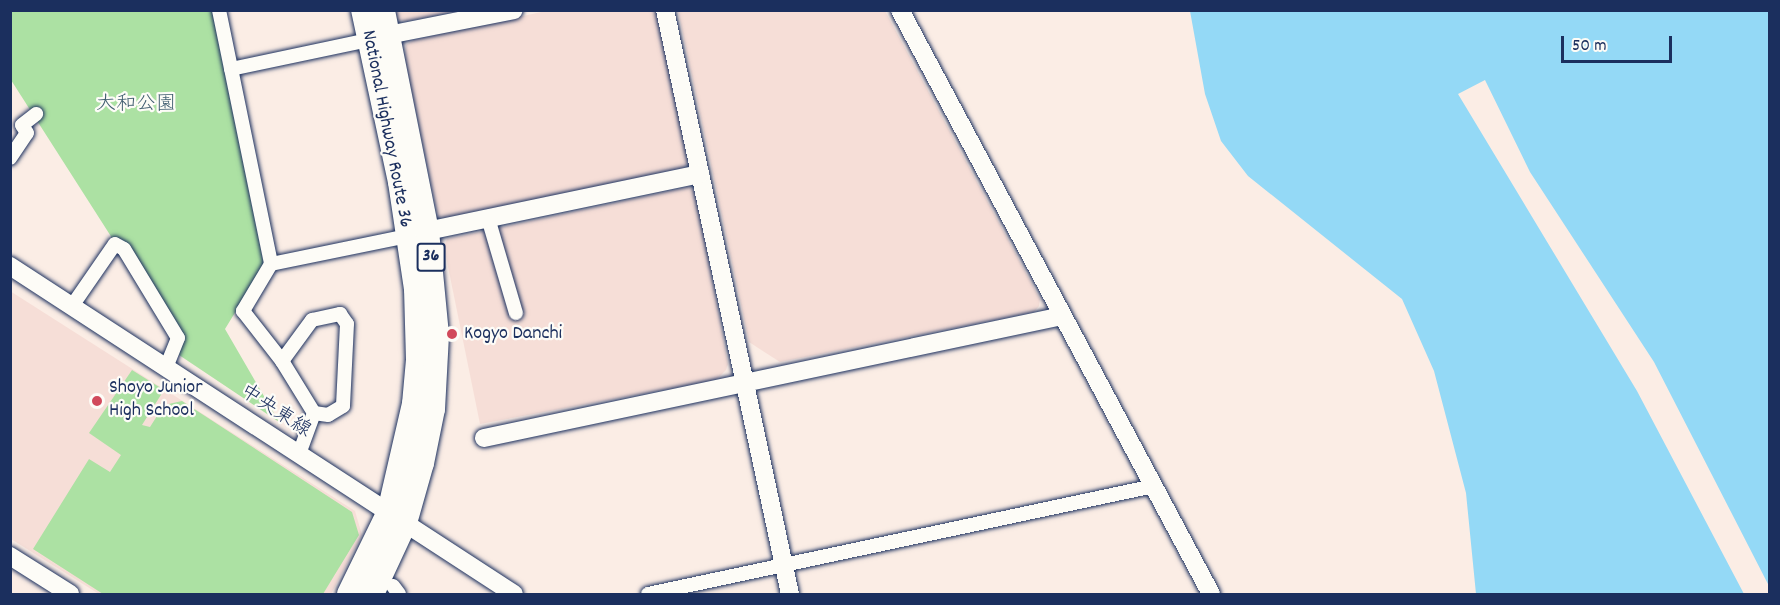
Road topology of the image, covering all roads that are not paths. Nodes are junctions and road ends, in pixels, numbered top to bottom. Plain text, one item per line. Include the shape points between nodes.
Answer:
1 (219, 10) edge
2 (363, 10) edge
3 (383, 10) edge
4 (514, 10) edge
5 (665, 10) edge
6 (900, 10) edge
7 (379, 38) junction
8 (231, 69) junction
9 (36, 114) dead end
10 (10, 158) edge
11 (700, 174) junction
12 (488, 218) junction
13 (417, 234) junction
14 (272, 264) junction
15 (10, 266) edge
16 (72, 306) junction
17 (516, 313) dead end
18 (1062, 316) junction
19 (282, 360) junction
20 (165, 367) junction
21 (744, 382) junction
22 (314, 413) junction
23 (484, 438) dead end
24 (299, 454) junction
25 (1154, 486) junction
26 (397, 517) junction
27 (10, 556) edge
28 (783, 564) junction
29 (388, 592) edge
30 (63, 593) edge
31 (348, 594) edge
32 (514, 594) edge
33 (648, 594) edge
34 (790, 594) edge
35 (1211, 594) edge

1 - 8 street
2 - 7 highway, National Highway Route 36 / 36
3 - 7 highway, National Highway Route 36 / 36
4 - 7 street
5 - 11 street
6 - 18 street
7 - 8 street
7 - 13 highway, National Highway Route 36 / 36
8 - 14 street
9 - 10 street via 22,126 27,133
11 - 12 street
11 - 21 street
12 - 13 street
12 - 17 street
13 - 14 street
13 - 26 highway, National Highway Route 36 / 36 via 436,302 433,409
14 - 19 street via 243,311
15 - 16 street, 中央東線
16 - 20 street, 中央東線
16 - 20 street via 115,244 124,249 178,338
18 - 21 street
18 - 25 street
19 - 22 street
19 - 22 street via 312,320 340,314 347,324 343,406 328,415
20 - 24 street, 中央東線
21 - 23 street
21 - 28 street
22 - 24 street
24 - 26 street, 中央東線
25 - 28 street
25 - 35 street
26 - 29 highway, National Highway Route 36 / 36
26 - 31 highway, National Highway Route 36 / 36
26 - 32 street, 中央東線
27 - 30 street
28 - 33 street
28 - 34 street

